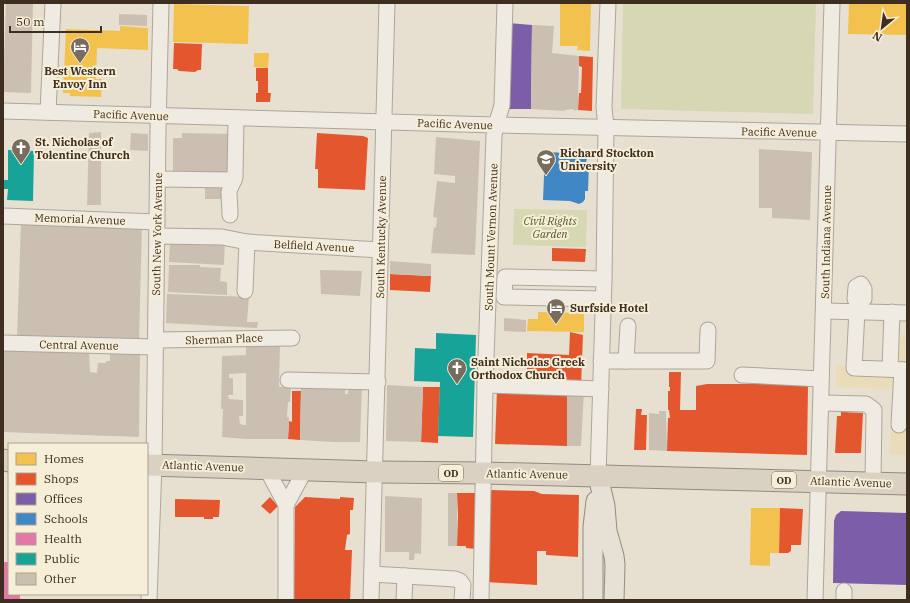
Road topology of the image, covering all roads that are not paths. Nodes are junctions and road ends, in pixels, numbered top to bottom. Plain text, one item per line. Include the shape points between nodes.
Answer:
1 (53, 3) edge
2 (161, 3) edge
3 (388, 3) edge
4 (505, 3) edge
5 (608, 3) edge
6 (832, 3) edge
7 (3, 111) edge
8 (48, 112) junction
9 (158, 116) junction
10 (236, 118) junction
11 (385, 122) junction
12 (495, 126) junction
13 (606, 128) junction
14 (829, 133) junction
15 (907, 134) edge
16 (158, 179) junction
17 (234, 180) junction
18 (230, 215) dead end
19 (3, 216) edge
20 (157, 229) junction
21 (247, 242) junction
22 (380, 250) junction
23 (489, 277) junction
24 (505, 277) junction
25 (604, 279) junction
26 (246, 291) dead end
27 (488, 296) junction
28 (504, 297) junction
29 (603, 299) junction
30 (858, 307) junction
31 (824, 311) junction
32 (900, 312) edge
33 (628, 326) dead end
34 (708, 330) dead end
35 (292, 338) dead end
36 (3, 343) edge
37 (156, 344) junction
38 (601, 361) junction
39 (626, 361) junction
40 (900, 370) edge
41 (742, 375) dead end
42 (821, 379) junction
43 (288, 380) dead end
44 (378, 382) junction
45 (485, 385) junction
46 (601, 389) junction
47 (822, 403) junction
48 (899, 426) dead end
49 (150, 465) edge
50 (266, 468) junction
51 (305, 470) junction
52 (375, 472) junction
53 (484, 473) junction
54 (598, 476) junction
55 (820, 481) junction
56 (873, 482) junction
57 (907, 484) edge
58 (286, 505) junction
59 (372, 574) junction
60 (405, 576) junction
61 (149, 600) edge
62 (286, 600) edge
63 (371, 600) edge
64 (404, 600) edge
65 (462, 600) edge
66 (481, 600) edge
67 (593, 600) edge
68 (614, 600) edge
69 (816, 600) edge

1 - 8 street
2 - 9 street, South New York Avenue
3 - 11 street, South Kentucky Avenue
4 - 12 street, South Mount Vernon Avenue via 502,105
5 - 13 street via 604,107
6 - 14 street, South Indiana Avenue
7 - 8 street, Pacific Avenue
8 - 9 street, Pacific Avenue
9 - 10 street, Pacific Avenue
9 - 16 street, South New York Avenue
10 - 11 street, Pacific Avenue
10 - 17 street
11 - 12 street, Pacific Avenue
11 - 22 street, South Kentucky Avenue
12 - 13 street, Pacific Avenue
12 - 23 street, South Mount Vernon Avenue
13 - 14 street, Pacific Avenue
13 - 25 street
14 - 15 street, Pacific Avenue
14 - 31 street, South Indiana Avenue
16 - 17 street
16 - 20 street, South New York Avenue
17 - 18 street via 229,192
19 - 20 street, Memorial Avenue
20 - 21 street, Memorial Avenue
20 - 37 street, South New York Avenue
21 - 22 street, Belfield Avenue
21 - 26 street
22 - 44 street, South Kentucky Avenue
23 - 24 street
23 - 27 street, South Mount Vernon Avenue
24 - 25 street
24 - 28 street
25 - 29 street
27 - 28 street
27 - 45 street, South Mount Vernon Avenue
28 - 29 street
29 - 38 street
30 - 31 street
30 - 32 street
30 - 40 street via 854,368
31 - 42 street, South Indiana Avenue
32 - 40 street
33 - 39 street
34 - 39 street via 707,361
35 - 37 street, Sherman Place
36 - 37 street, Central Avenue
37 - 49 street, South New York Avenue
38 - 39 street
38 - 46 street
40 - 48 street
41 - 42 street
42 - 47 street, South Indiana Avenue
43 - 44 street
44 - 52 street, South Kentucky Avenue
45 - 46 street
45 - 53 street, South Mount Vernon Avenue
46 - 54 street
47 - 55 street, South Indiana Avenue
47 - 56 street via 866,404 874,410
49 - 50 highway, Atlantic Avenue / OD
49 - 61 street, South New York Avenue
50 - 51 highway, Atlantic Avenue / OD
50 - 58 street
51 - 52 highway, Atlantic Avenue / OD
51 - 58 street
52 - 53 highway, Atlantic Avenue / OD
52 - 59 street, South Kentucky Avenue
53 - 54 highway, Atlantic Avenue / OD
53 - 66 street, South Mount Vernon Avenue
54 - 55 highway, Atlantic Avenue / OD
54 - 67 main road via 593,527
54 - 68 main road via 605,506 606,531 614,556
55 - 56 highway, Atlantic Avenue / OD
55 - 69 street, South Indiana Avenue
56 - 57 highway, Atlantic Avenue / OD
58 - 62 street
59 - 60 street
59 - 63 street, South Kentucky Avenue
60 - 64 street
60 - 65 street via 460,581 463,585

